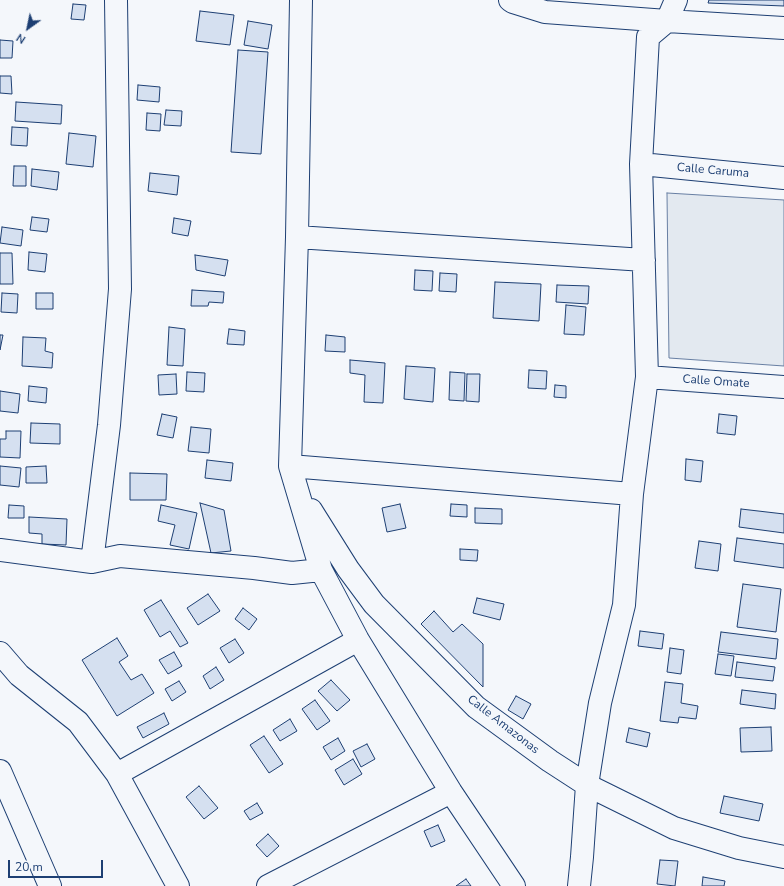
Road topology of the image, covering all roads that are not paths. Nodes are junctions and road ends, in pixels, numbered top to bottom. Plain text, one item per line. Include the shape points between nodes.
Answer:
1 (116, 0) edge
2 (301, 0) edge
3 (510, 0) edge
4 (676, 0) edge
5 (667, 21) junction
6 (784, 28) edge
7 (641, 164) junction
8 (784, 178) edge
9 (297, 237) junction
10 (644, 260) junction
11 (647, 376) junction
12 (784, 386) edge
13 (290, 466) junction
14 (297, 489) junction
15 (632, 494) junction
16 (0, 550) edge
17 (92, 562) junction
18 (321, 570) junction
19 (358, 640) junction
20 (0, 653) edge
21 (0, 771) edge
22 (117, 774) junction
23 (587, 785) junction
24 (451, 792) junction
25 (784, 857) edge
26 (50, 886) edge
27 (178, 886) edge
28 (268, 886) edge
29 (514, 886) edge
30 (579, 886) edge

1 - 17 street via 120,289 109,425
2 - 9 street
3 - 5 street via 545,12
4 - 5 street
5 - 6 street
5 - 7 street via 648,37
7 - 8 street, Calle Caruma
7 - 10 street
9 - 10 street
9 - 13 street
10 - 11 street
11 - 12 street, Calle Omate
11 - 15 street
13 - 14 street
13 - 15 street
14 - 18 street
14 - 23 street, Calle Amazonas via 348,569 374,604 476,707
15 - 23 street via 624,605 600,703
16 - 17 street
17 - 18 street via 120,556 292,573
18 - 19 street
19 - 22 street
19 - 24 street
20 - 22 street via 19,675 78,722
21 - 26 street
22 - 27 street
23 - 25 street, Calle Amazonas via 674,828 739,848
23 - 30 street
24 - 28 street
24 - 29 street

